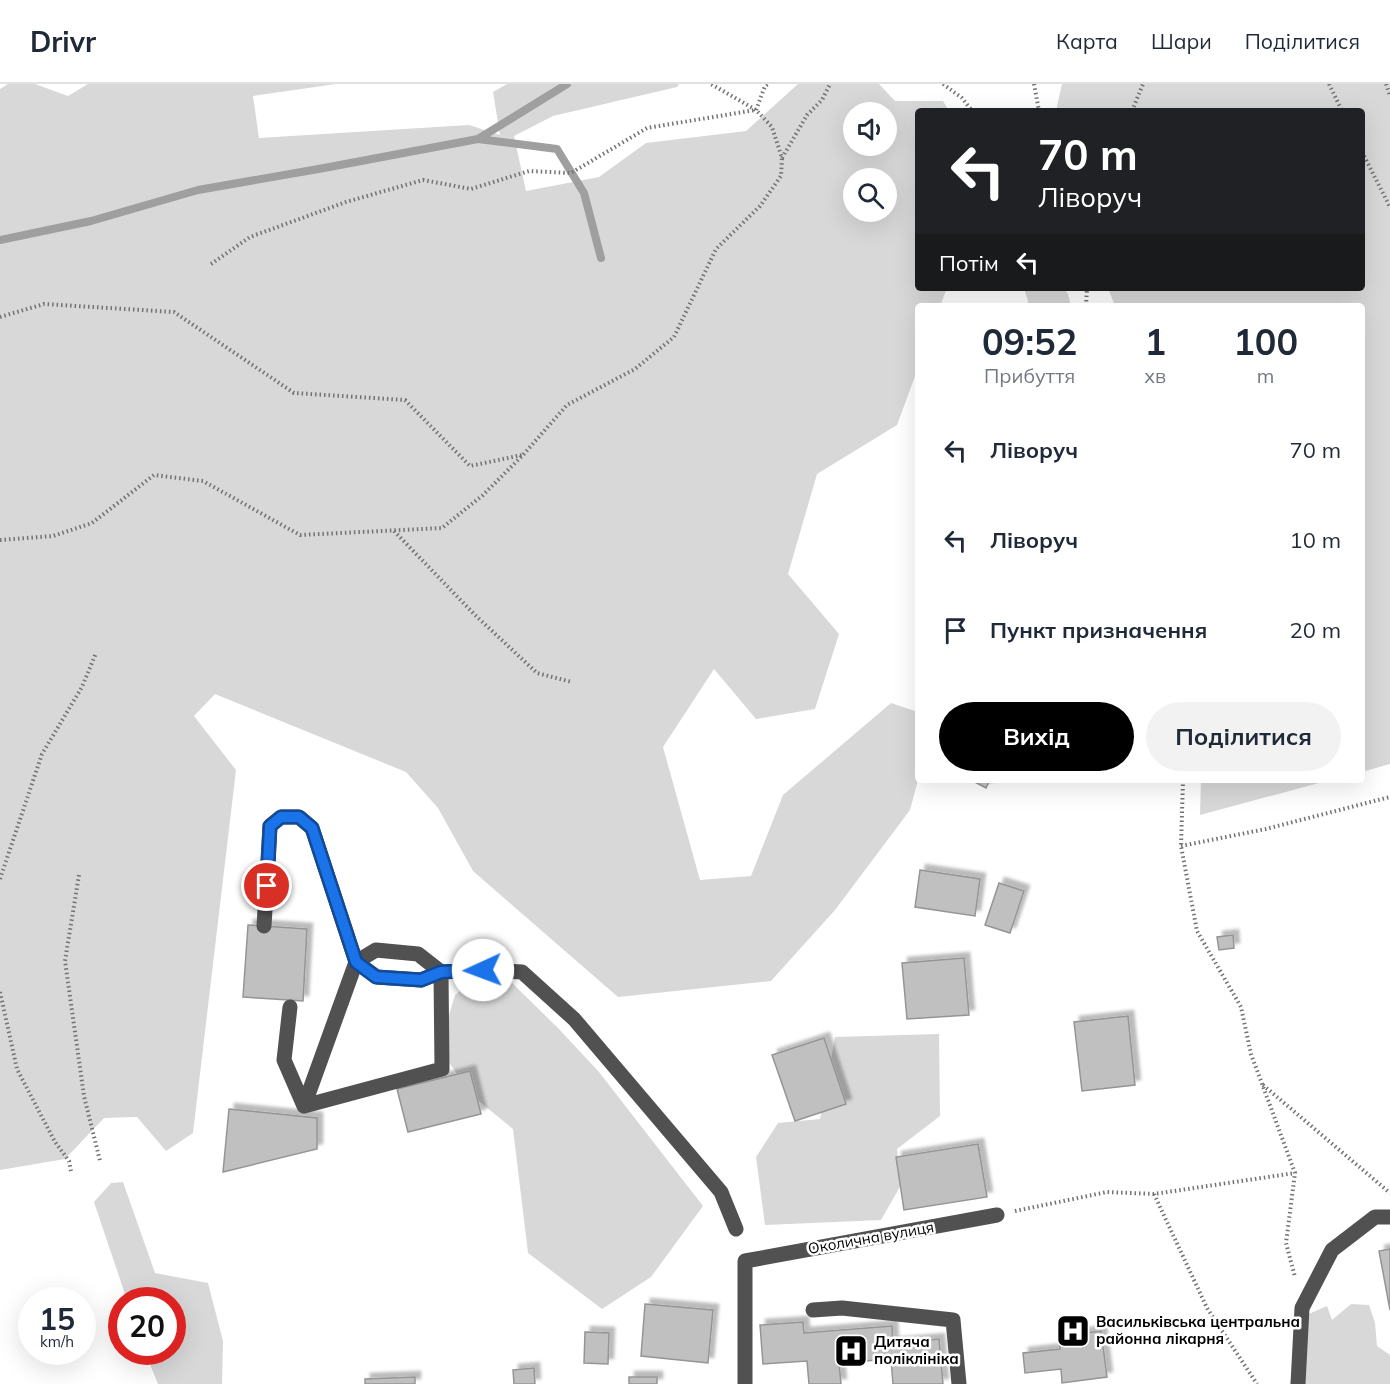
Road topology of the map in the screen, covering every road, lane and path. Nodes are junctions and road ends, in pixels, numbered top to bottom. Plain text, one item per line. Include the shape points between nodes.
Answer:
1 (711, 84) edge
2 (768, 84) edge
3 (830, 84) edge
4 (943, 84) edge
5 (1034, 84) edge
6 (1143, 84) edge
7 (1329, 84) edge
8 (1386, 84) edge
9 (1390, 96) edge
10 (970, 108) edge
11 (1038, 108) edge
12 (1133, 108) edge
13 (1341, 108) edge
14 (756, 110) junction
15 (1365, 158) edge
16 (782, 159) junction
17 (1390, 207) edge
18 (211, 264) dead end
19 (0, 317) edge
20 (523, 454) junction
21 (394, 531) junction
22 (0, 540) edge
23 (96, 653) dead end
24 (572, 682) dead end
25 (1183, 783) edge
26 (1390, 797) edge
27 (1181, 846) junction
28 (79, 875) dead end
29 (0, 879) edge
30 (264, 926) dead end
31 (356, 962) junction
32 (441, 972) junction
33 (0, 992) edge
34 (290, 1006) dead end
35 (1262, 1084) junction
36 (304, 1106) junction
37 (100, 1161) dead end
38 (71, 1171) dead end
39 (1295, 1173) junction
40 (1390, 1193) edge
41 (1154, 1194) junction
42 (997, 1215) joint
43 (1390, 1217) edge
44 (736, 1229) dead end
45 (1302, 1308) junction
46 (813, 1310) dead end
47 (745, 1384) edge
48 (959, 1384) edge
49 (1257, 1384) edge
50 (1298, 1384) edge

1 - 14 path
2 - 14 path
3 - 16 path
4 - 10 path
5 - 11 path
6 - 12 path
7 - 13 path
8 - 9 path
14 - 16 path via 772,127
14 - 18 path via 647,128 571,172 529,171 471,189 423,180 346,202 250,237
15 - 17 path
16 - 20 path via 782,176 760,206 716,249 674,338 635,369 567,405
19 - 20 path via 44,304 174,312 294,393 405,400 470,466
20 - 21 path via 483,495 442,528
21 - 22 path via 300,535 202,481 154,475 92,523 53,536
21 - 24 path via 537,673
23 - 29 path via 82,687 42,754
25 - 27 path
26 - 27 path
27 - 35 path via 1197,931 1241,1007
28 - 37 path via 65,961 84,1096
30 - 31 street via 270,826 281,817 299,817 312,828
31 - 32 street via 376,977 421,980
31 - 32 street via 376,950 418,954
31 - 36 street
32 - 36 street via 442,1069
32 - 44 street via 522,972 574,1019 721,1192
33 - 38 path via 17,1069
34 - 36 street via 284,1060
35 - 39 path
35 - 40 path
39 - 41 path
39 - 45 path via 1286,1243
41 - 42 path via 1107,1192
41 - 49 path via 1207,1308
42 - 47 street, Околична вулиця via 745,1261
43 - 45 street via 1376,1217 1332,1250
45 - 50 street
46 - 48 street via 842,1308 953,1320

